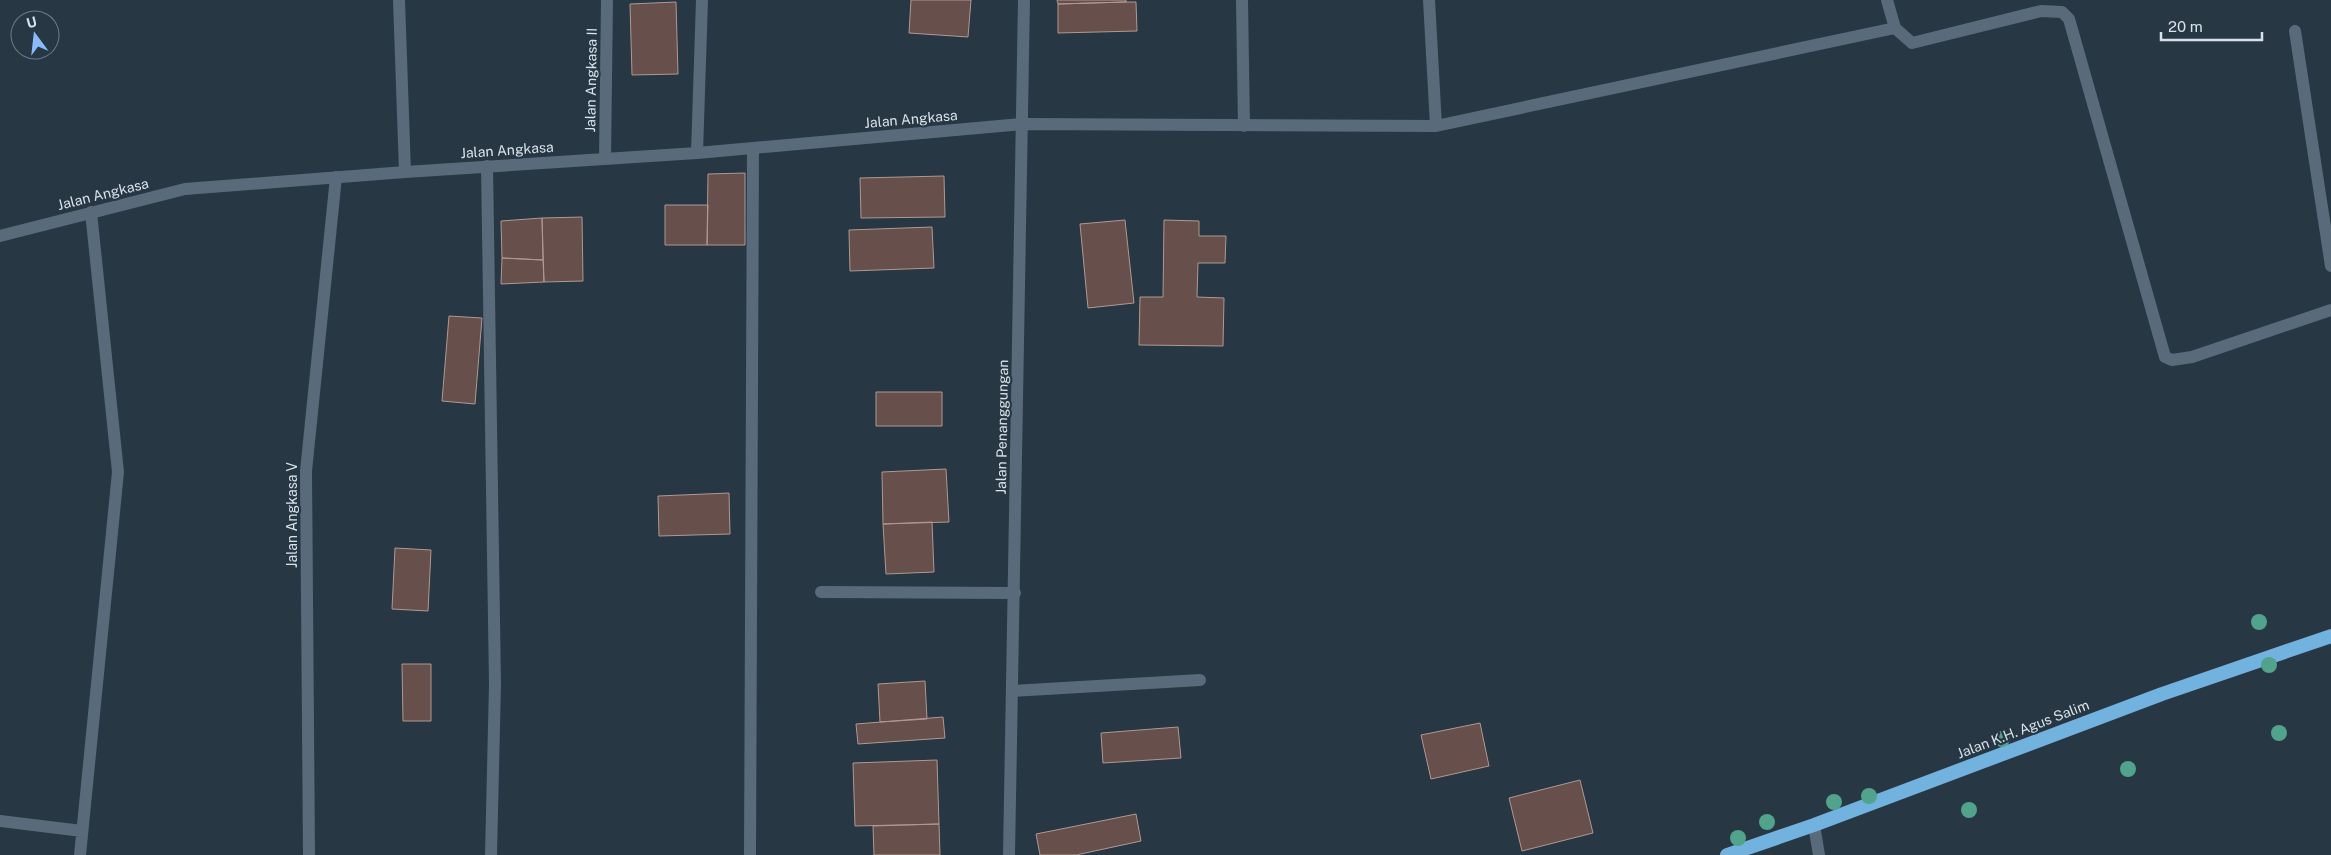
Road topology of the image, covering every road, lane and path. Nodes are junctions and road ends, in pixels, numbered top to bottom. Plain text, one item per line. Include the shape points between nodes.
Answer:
1 (399, 0) edge
2 (607, 0) edge
3 (702, 0) edge
4 (1024, 0) edge
5 (1242, 0) edge
6 (1429, 0) edge
7 (1887, 0) edge
8 (1895, 28) junction
9 (2295, 31) dead end
10 (1022, 124) junction
11 (1244, 126) junction
12 (1436, 126) junction
13 (753, 149) junction
14 (697, 153) junction
15 (605, 159) junction
16 (487, 166) junction
17 (405, 172) junction
18 (336, 177) junction
19 (91, 212) junction
20 (0, 236) edge
21 (2331, 266) edge
22 (2331, 310) edge
23 (821, 592) dead end
24 (1014, 593) junction
25 (2331, 636) edge
26 (1200, 680) dead end
27 (1012, 691) junction
28 (0, 821) edge
29 (1814, 825) junction
30 (82, 831) junction
31 (80, 855) edge
32 (309, 855) edge
33 (491, 855) edge
34 (750, 855) edge
35 (1009, 855) edge
36 (1727, 855) edge
37 (1819, 855) edge

1 - 17 street
2 - 15 street, Jalan Angkasa II
3 - 14 street
4 - 10 street, Jalan Penanggungan
5 - 11 street
6 - 12 street
7 - 8 street
8 - 12 street, Jalan Angkasa
8 - 22 street via 1906,40 1917,43 2041,11 2062,12 2069,19 2165,357 2184,359
9 - 21 street
10 - 11 street, Jalan Angkasa
10 - 13 street, Jalan Angkasa
10 - 24 street, Jalan Penanggungan
11 - 12 street, Jalan Angkasa
13 - 14 street, Jalan Angkasa
13 - 34 street
14 - 15 street, Jalan Angkasa
15 - 16 street, Jalan Angkasa
16 - 17 street, Jalan Angkasa
16 - 33 street via 495,684
17 - 18 street, Jalan Angkasa
18 - 19 street, Jalan Angkasa via 185,189
18 - 32 street, Jalan Angkasa V via 306,471
19 - 20 street, Jalan Angkasa
19 - 30 street via 118,472
23 - 24 street
24 - 27 street, Jalan Penanggungan
25 - 29 highway, Jalan K.H. Agus Salim via 2162,694
26 - 27 street
27 - 35 street, Jalan Penanggungan
28 - 30 street
29 - 36 highway, Jalan K.H. Agus Salim
29 - 37 street
30 - 31 street

